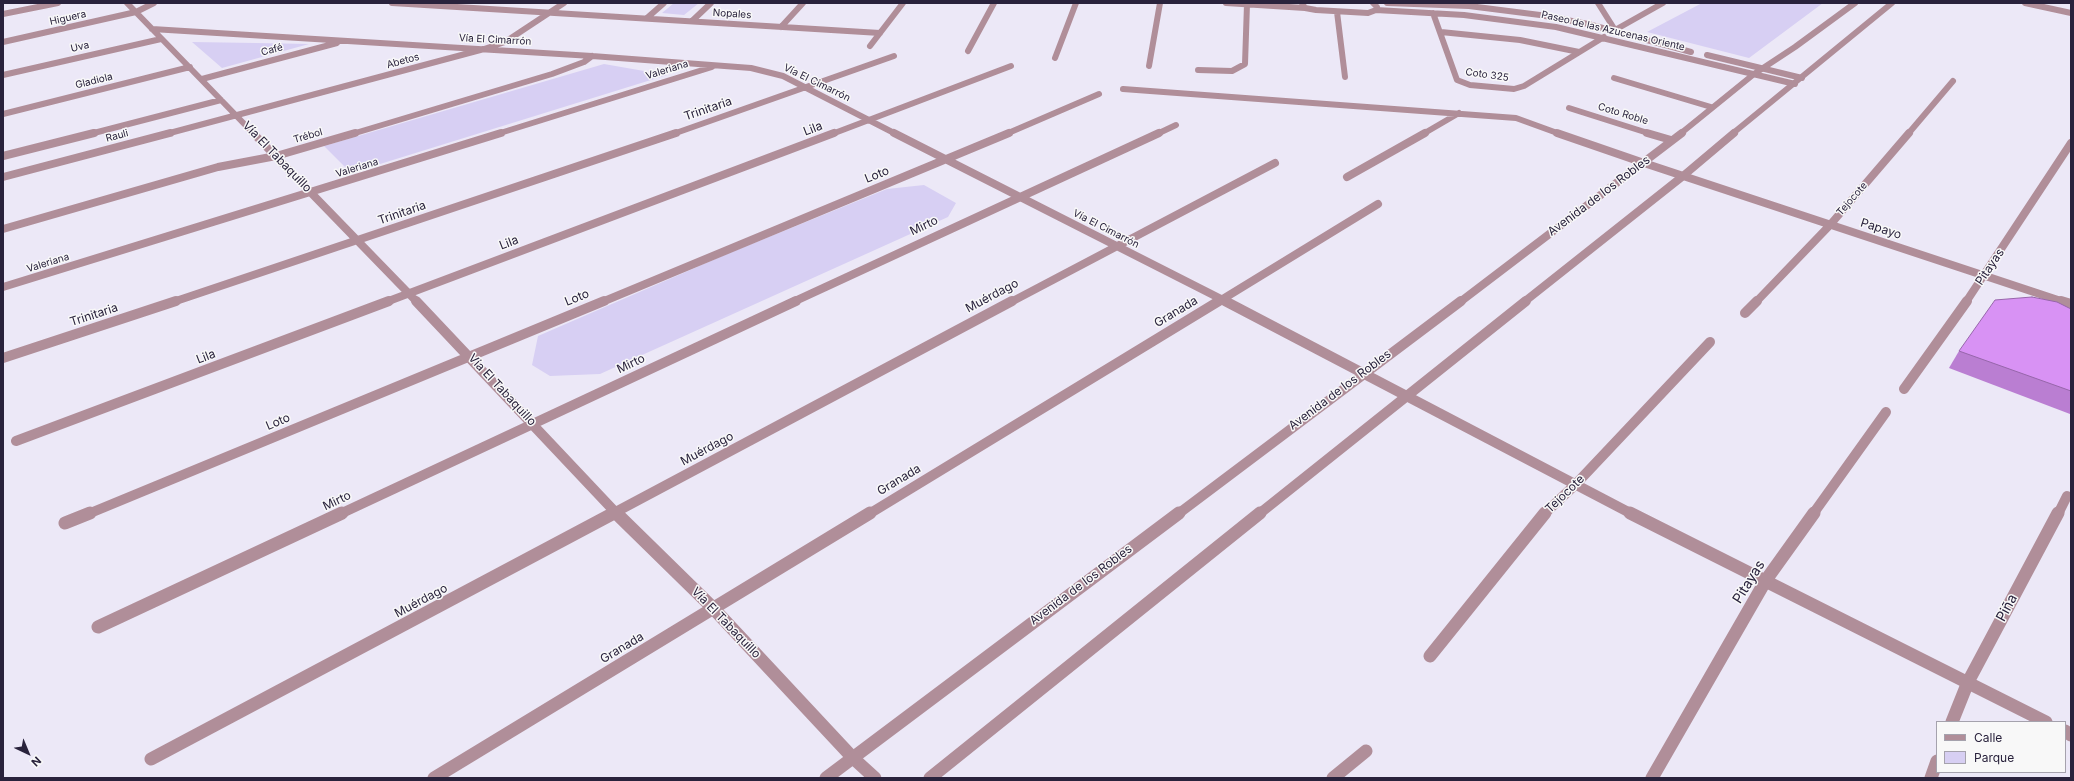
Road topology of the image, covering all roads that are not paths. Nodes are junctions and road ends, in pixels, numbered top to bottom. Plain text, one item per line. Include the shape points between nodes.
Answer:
1 (58, 3) edge
2 (127, 3) edge
3 (154, 3) edge
4 (392, 3) edge
5 (465, 3) edge
6 (564, 3) edge
7 (664, 3) edge
8 (711, 3) edge
9 (803, 3) edge
10 (903, 3) edge
11 (994, 3) edge
12 (1076, 3) edge
13 (1160, 3) edge
14 (1226, 3) edge
15 (1373, 3) edge
16 (1387, 3) edge
17 (1515, 3) edge
18 (1598, 3) edge
19 (1663, 3) edge
20 (1855, 3) edge
21 (1892, 3) edge
22 (2025, 3) edge
23 (1246, 4) junction
24 (1432, 4) edge
25 (2034, 4) edge
26 (1304, 5) edge
27 (459, 7) junction
28 (1376, 10) junction
29 (136, 12) junction
30 (552, 12) junction
31 (1337, 12) junction
32 (1519, 12) junction
33 (1433, 13) junction
34 (2071, 13) edge
35 (3, 14) edge
36 (647, 18) junction
37 (1564, 19) junction
38 (692, 20) junction
39 (781, 26) junction
40 (1556, 27) junction
41 (152, 29) junction
42 (1615, 30) junction
43 (880, 32) junction
44 (1441, 32) junction
45 (1604, 37) junction
46 (161, 39) junction
47 (347, 40) junction
48 (3, 42) edge
49 (870, 46) dead end
50 (484, 49) junction
51 (968, 51) dead end
52 (1579, 52) junction
53 (1696, 53) dead end
54 (1703, 54) dead end
55 (592, 56) junction
56 (894, 56) dead end
57 (1055, 58) dead end
58 (717, 65) junction
59 (1011, 66) dead end
60 (1149, 66) dead end
61 (190, 67) junction
62 (1198, 70) dead end
63 (1758, 71) junction
64 (3, 75) edge
65 (1345, 77) dead end
66 (1614, 78) dead end
67 (202, 80) junction
68 (1798, 81) junction
69 (1953, 81) dead end
70 (807, 88) junction
71 (1123, 89) dead end
72 (1099, 94) dead end
73 (221, 100) junction
74 (1711, 107) junction
75 (1568, 108) dead end
76 (1459, 113) junction
77 (3, 114) edge
78 (236, 115) junction
79 (869, 120) junction
80 (1176, 125) dead end
81 (1671, 140) junction
82 (2071, 143) edge
83 (3, 156) edge
84 (276, 156) junction
85 (947, 159) junction
86 (1275, 163) dead end
87 (1644, 163) junction
88 (1683, 176) junction
89 (3, 177) edge
90 (1347, 177) dead end
91 (311, 193) junction
92 (1020, 196) junction
93 (1378, 204) dead end
94 (1830, 225) junction
95 (3, 229) edge
96 (356, 240) junction
97 (1114, 246) junction
98 (1984, 276) junction
99 (3, 287) edge
100 (408, 294) junction
101 (1222, 299) junction
102 (2071, 304) edge
103 (1745, 313) dead end
104 (1710, 342) dead end
105 (470, 356) junction
106 (3, 358) edge
107 (1363, 374) junction
108 (1904, 389) dead end
109 (1406, 396) junction
110 (1886, 412) dead end
111 (534, 424) junction
112 (16, 441) dead end
113 (1575, 485) junction
114 (2068, 496) dead end
115 (616, 512) junction
116 (64, 524) dead end
117 (1766, 580) junction
118 (713, 608) junction
119 (98, 627) dead end
120 (1430, 656) dead end
121 (1968, 682) junction
122 (1952, 721) edge
123 (2044, 721) edge
124 (1366, 751) dead end
125 (853, 758) junction
126 (151, 759) dead end
127 (1936, 763) edge
128 (434, 778) edge
129 (826, 778) edge
130 (875, 778) edge
131 (930, 778) edge
132 (1333, 778) edge
133 (1652, 778) edge
134 (1930, 778) edge

1 - 35 street
2 - 29 street, Vía El Tabaquillo
3 - 29 street, Higuera
4 - 27 street, Nopales
5 - 27 street
6 - 30 street, Abetos
7 - 36 street
8 - 38 street
9 - 39 street
10 - 43 street
11 - 51 street
12 - 57 street
13 - 60 street
14 - 23 street
15 - 28 street via 1377,7
16 - 24 street, Paseo de las Azucenas Oriente
17 - 32 street
18 - 42 street
19 - 42 street
20 - 63 street, Avenida de los Robles via 1795,48
21 - 68 street
22 - 25 street
23 - 26 street
23 - 62 street via 1245,64 1232,71
24 - 32 street, Paseo de las Azucenas Oriente
25 - 34 street
26 - 31 street, Paseo de las Azucenas Oriente
27 - 30 street, Nopales
28 - 31 street, Paseo de las Azucenas Oriente via 1368,13
28 - 33 street, Paseo de las Azucenas Oriente
29 - 41 street, Vía El Tabaquillo
29 - 48 street, Higuera
30 - 36 street, Nopales
30 - 50 street, Abetos via 505,42
31 - 65 street
32 - 37 street, Paseo de las Azucenas Oriente
33 - 40 street, Paseo de las Azucenas Oriente
33 - 44 street, Coto 325
36 - 38 street, Nopales
37 - 40 street
37 - 42 street, Paseo de las Azucenas Oriente
38 - 39 street, Nopales
39 - 43 street, Nopales
40 - 45 street, Paseo de las Azucenas Oriente
41 - 46 street, Vía El Tabaquillo
41 - 47 street, Vía El Cimarrón
42 - 53 street, Paseo de las Azucenas Oriente
43 - 49 street
44 - 52 street via 1520,40
44 - 52 street, Coto 325 via 1457,80 1470,84 1514,89 1524,86
45 - 52 street, Coto 325
45 - 63 street, Paseo de las Azucenas Oriente
46 - 61 street, Vía El Tabaquillo
46 - 64 street, Uva
47 - 50 street, Vía El Cimarrón
47 - 67 street, Café
50 - 55 street, Vía El Cimarrón
50 - 78 street, Abetos
54 - 63 street, Paseo de las Azucenas Oriente
55 - 58 street, Vía El Cimarrón
55 - 84 street, Trébol via 552,74
56 - 70 street, Trinitaria
58 - 70 street, Vía El Cimarrón via 768,72
58 - 91 street, Valeriana
59 - 79 street, Lila
61 - 67 street, Vía El Tabaquillo
61 - 77 street, Gladiola
63 - 68 street, Paseo de las Azucenas Oriente
63 - 68 street, Paseo de las Azucenas Oriente
63 - 74 street, Avenida de los Robles
66 - 74 street
67 - 73 street, Vía El Tabaquillo
68 - 88 street via 1768,103
69 - 94 street, Tejocote
70 - 79 street, Vía El Cimarrón
70 - 96 street, Trinitaria
71 - 76 street, Papayo via 1152,88
72 - 85 street, Loto
73 - 78 street, Vía El Tabaquillo
73 - 83 street
74 - 81 street, Avenida de los Robles
75 - 81 street, Coto Roble
76 - 87 street, Papayo via 1516,118
76 - 90 street
78 - 84 street, Vía El Tabaquillo
78 - 89 street, Rauli
79 - 85 street, Vía El Cimarrón
79 - 100 street, Lila
80 - 92 street, Mirto
81 - 87 street, Avenida de los Robles
82 - 98 street, Pitayas
84 - 91 street, Vía El Tabaquillo
84 - 95 street, Trébol via 218,167
85 - 92 street, Vía El Cimarrón
85 - 105 street, Loto
86 - 97 street, Muérdago
87 - 88 street, Papayo
87 - 107 street, Avenida de los Robles
88 - 94 street, Papayo
88 - 109 street
91 - 96 street, Vía El Tabaquillo
91 - 99 street, Valeriana
92 - 97 street, Vía El Cimarrón
92 - 111 street, Mirto
93 - 101 street, Granada
94 - 98 street, Papayo
94 - 103 street, Tejocote
96 - 100 street, Vía El Tabaquillo
96 - 106 street, Trinitaria
97 - 101 street, Vía El Cimarrón
97 - 115 street, Muérdago
98 - 102 street, Papayo
98 - 108 street, Pitayas
100 - 105 street, Vía El Tabaquillo
100 - 112 street, Lila
101 - 107 street, Vía El Cimarrón
101 - 118 street, Granada
104 - 113 street, Tejocote
105 - 111 street, Vía El Tabaquillo
105 - 116 street, Loto
107 - 109 street, Vía El Cimarrón
107 - 125 street, Avenida de los Robles
109 - 113 street, Vía El Cimarrón
109 - 131 street
110 - 117 street, Pitayas
111 - 115 street, Vía El Tabaquillo
111 - 119 street, Mirto
113 - 117 street, Vía El Cimarrón
113 - 120 street, Tejocote via 1541,516
114 - 121 street, Piña
115 - 118 street, Vía El Tabaquillo
115 - 126 street, Muérdago
117 - 121 street, Vía El Cimarrón
117 - 133 street, Pitayas
118 - 125 street, Vía El Tabaquillo
118 - 128 street, Granada
121 - 122 street, Piña
121 - 123 street, Vía El Cimarrón
124 - 132 street
125 - 129 street, Avenida de los Robles
125 - 130 street, Vía El Tabaquillo
127 - 134 street

